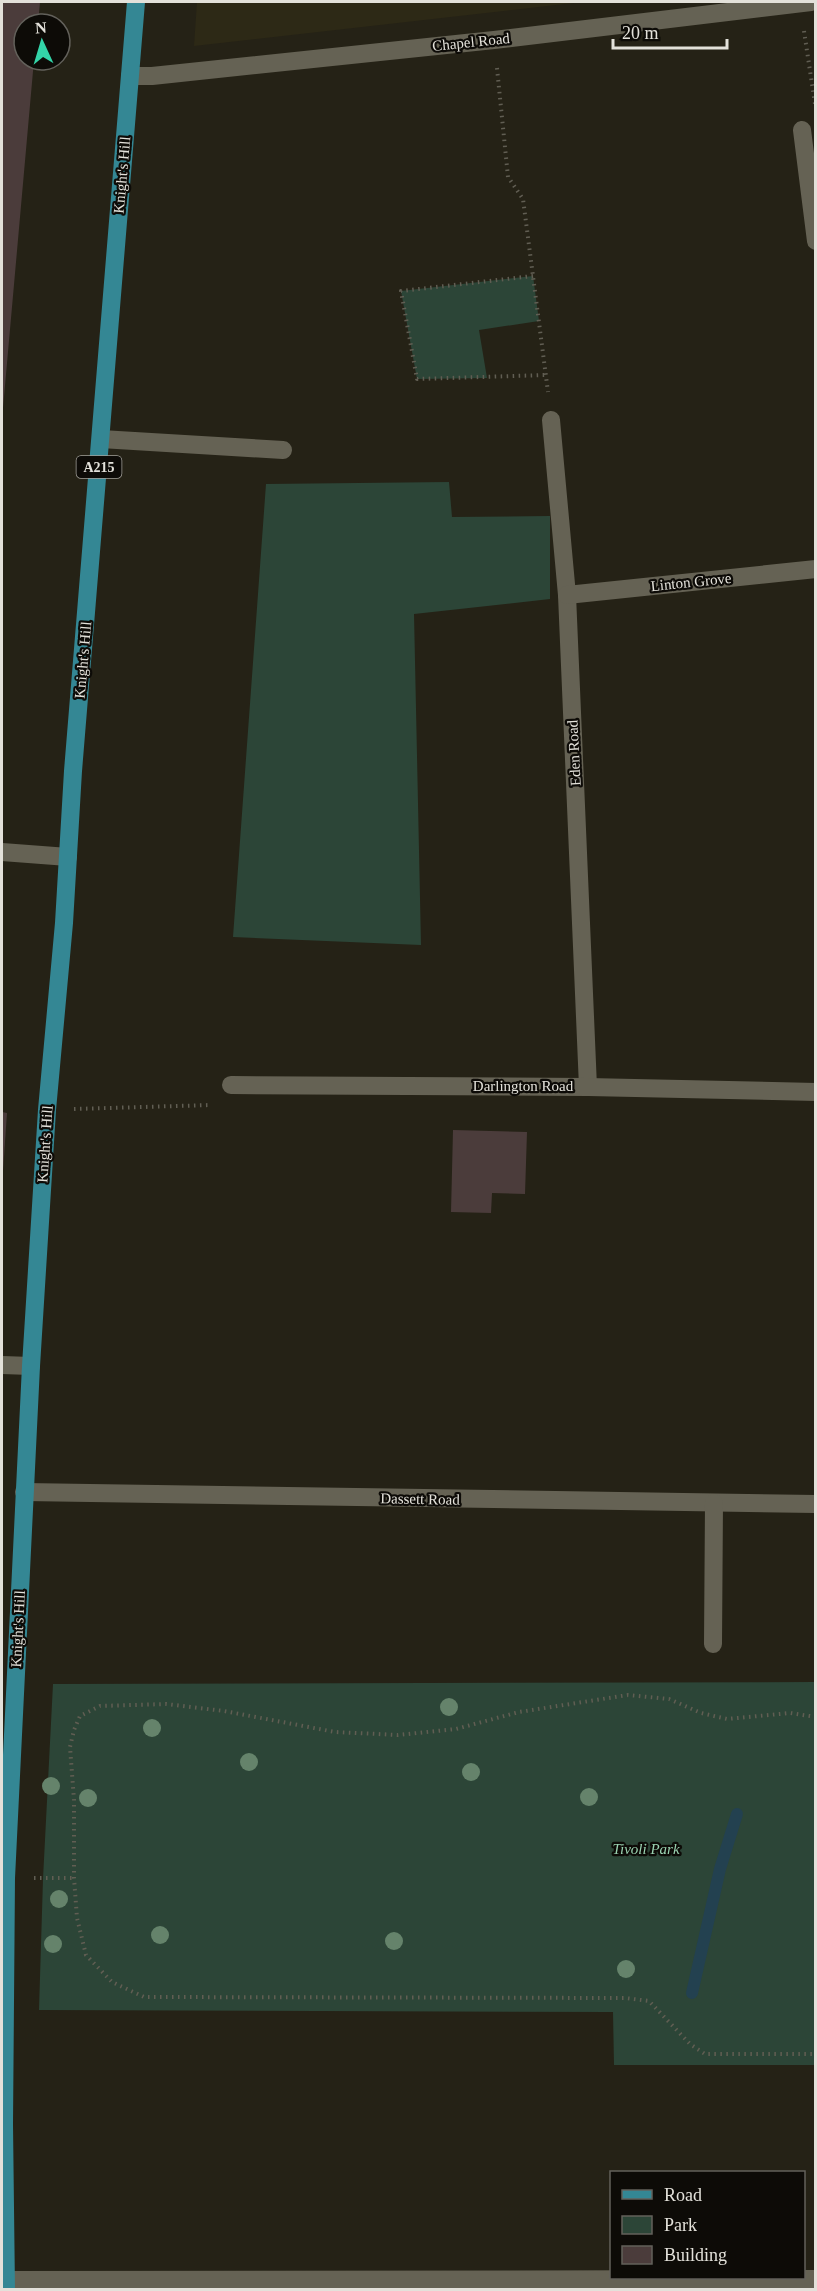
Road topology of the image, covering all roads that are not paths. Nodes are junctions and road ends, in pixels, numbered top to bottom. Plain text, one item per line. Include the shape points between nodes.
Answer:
1 (136, 2) edge
2 (806, 2) edge
3 (130, 76) junction
4 (802, 130) dead end
5 (816, 241) edge
6 (551, 420) road end
7 (101, 439) junction
8 (283, 450) dead end
9 (816, 568) edge
10 (567, 595) junction
11 (2, 852) edge
12 (68, 857) junction
13 (231, 1085) road end
14 (588, 1087) junction
15 (816, 1092) edge
16 (2, 1365) edge
17 (31, 1366) junction
18 (24, 1492) junction
19 (714, 1503) junction
20 (816, 1503) edge
21 (713, 1644) dead end
22 (3, 2124) edge
23 (4, 2236) edge
24 (816, 2279) edge
25 (253, 2284) edge
26 (6, 2285) edge

1 - 3 main road, Knight's Hill / A215
2 - 3 street, Chapel Road via 494,40
3 - 7 main road, Knight's Hill / A215
4 - 5 street
6 - 10 street, Eden Road
7 - 8 street
7 - 12 main road, Knight's Hill / A215
9 - 10 street, Linton Grove
10 - 14 street, Eden Road
11 - 12 street
12 - 17 main road, Knight's Hill / A215
13 - 14 street, Darlington Road
14 - 15 street, Darlington Road
16 - 17 street
17 - 18 main road, Knight's Hill / A215
18 - 19 street, Dassett Road
18 - 22 main road, Knight's Hill / A215 via 6,1878
19 - 20 street, Dassett Road
19 - 21 street
22 - 23 main road, Knight's Hill / A215
23 - 26 main road, Knight's Hill / A215
24 - 25 street
25 - 26 street

